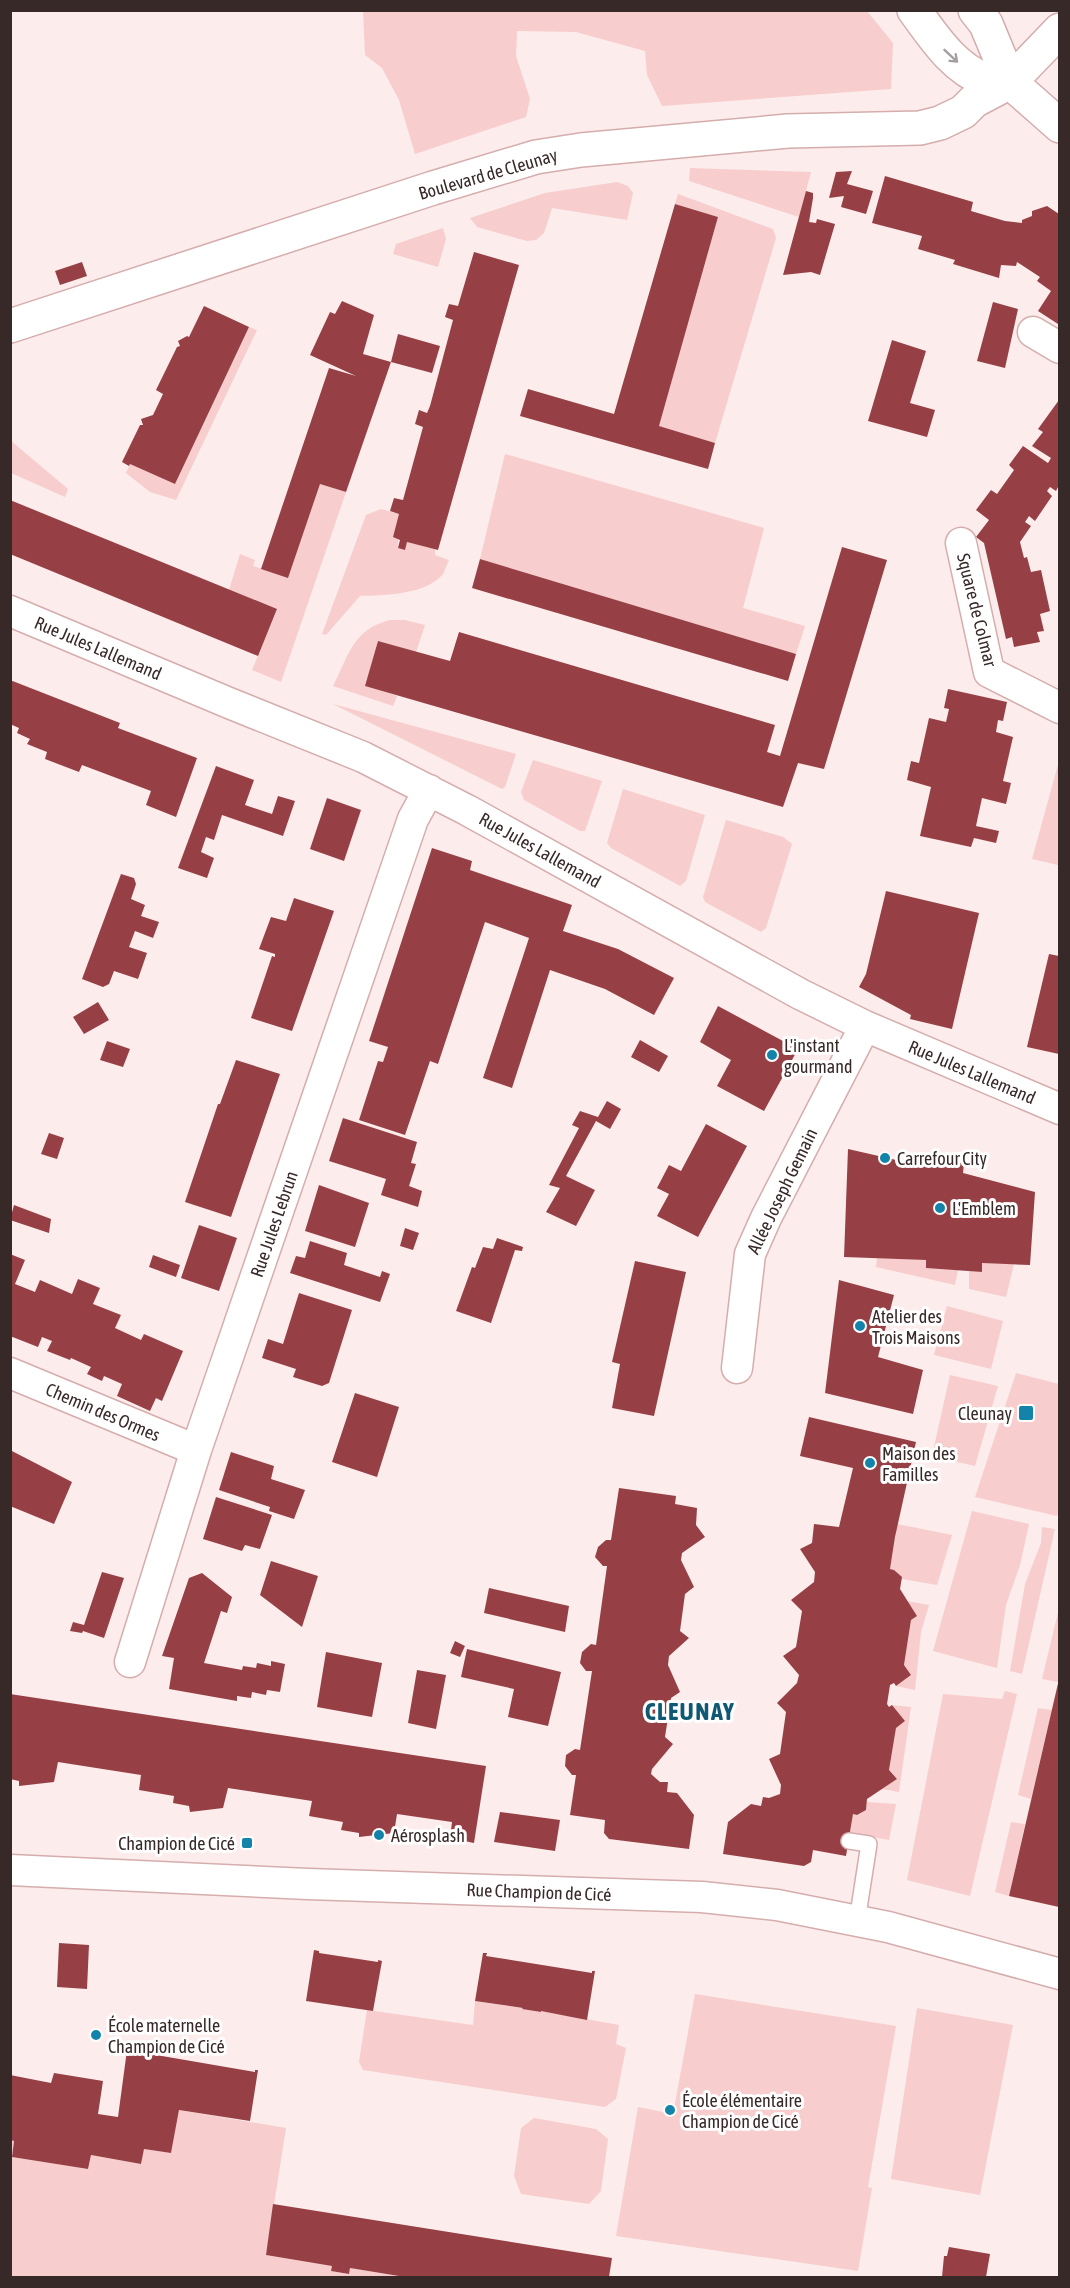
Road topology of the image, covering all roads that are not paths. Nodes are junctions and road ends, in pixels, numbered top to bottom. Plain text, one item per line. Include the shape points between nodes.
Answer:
1 (914, 10) edge
2 (975, 10) edge
3 (1059, 30) edge
4 (1010, 82) junction
5 (1059, 126) edge
6 (10, 326) edge
7 (1032, 332) dead end
8 (1059, 348) edge
9 (961, 543) dead end
10 (10, 611) edge
11 (1059, 708) edge
12 (429, 790) junction
13 (865, 1026) junction
14 (1059, 1110) edge
15 (737, 1368) dead end
16 (10, 1373) edge
17 (196, 1450) junction
18 (130, 1662) dead end
19 (849, 1840) dead end
20 (10, 1870) edge
21 (857, 1922) junction
22 (1059, 1974) edge

1 -> 4 main road via 948,54 966,69 986,80
2 - 4 main road via 986,24
3 - 4 main road, Boulevard de Cleunay
4 - 5 main road
4 - 6 main road, Boulevard de Cleunay via 974,101 956,116 920,128 788,131 536,157
7 - 8 street
9 - 11 street, Square de Colmar via 989,672
10 - 12 street, Rue Jules Lallemand via 363,757
12 - 13 street, Rue Jules Lallemand
12 - 17 street, Rue Jules Lebrun via 413,819
13 - 14 street, Rue Jules Lallemand
13 - 15 street, Allée Joseph Gemain via 750,1254
16 - 17 street, Chemin des Ormes
17 - 18 street, Rue Jules Lebrun
19 - 21 lane via 869,1844
20 - 21 street, Rue Champion de Cicé via 702,1897 777,1905
21 - 22 street, Rue Champion de Cicé

